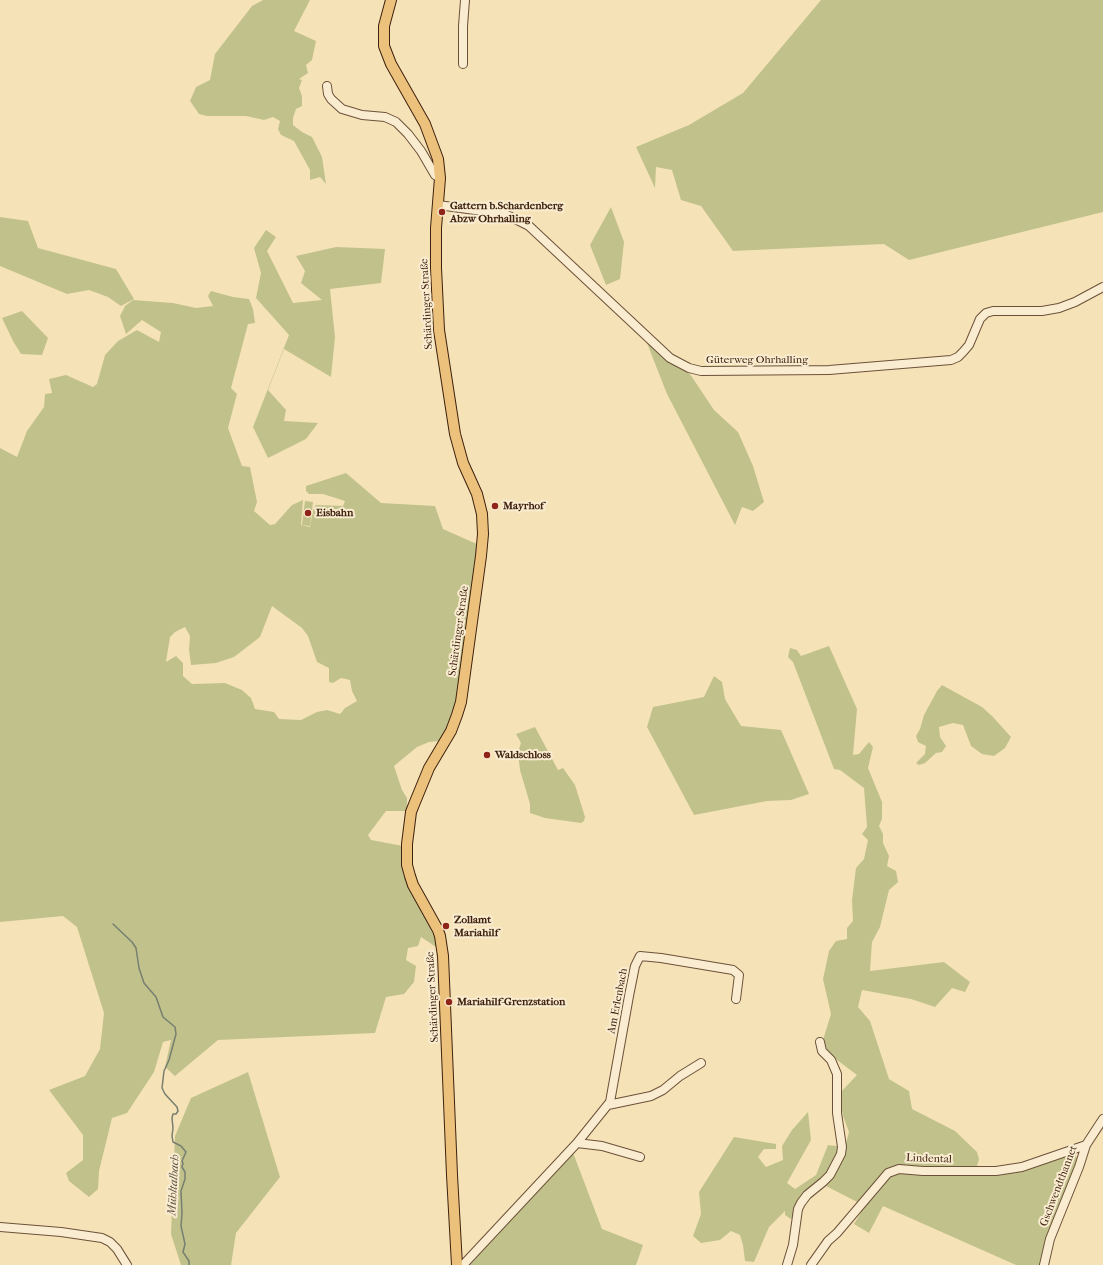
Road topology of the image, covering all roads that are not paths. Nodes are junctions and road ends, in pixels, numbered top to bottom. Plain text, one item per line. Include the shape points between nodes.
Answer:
1 (391, 0) edge
2 (465, 0) edge
3 (463, 64) dead end
4 (327, 86) dead end
5 (440, 178) junction
6 (438, 205) junction
7 (1103, 287) edge
8 (736, 999) dead end
9 (820, 1042) dead end
10 (701, 1062) dead end
11 (608, 1105) junction
12 (1103, 1119) edge
13 (577, 1143) junction
14 (1086, 1145) junction
15 (1072, 1150) junction
16 (640, 1157) dead end
17 (1082, 1158) junction
18 (0, 1227) edge
19 (127, 1265) edge
20 (457, 1265) edge
21 (463, 1265) edge
22 (787, 1265) edge
23 (811, 1265) edge
24 (1044, 1265) edge

1 - 5 main road, Schärdinger Straße via 384,26 384,46 391,64 425,124 438,160
2 - 3 street
4 - 5 street via 331,99 342,109 362,115 384,117 396,122 421,151 435,175
5 - 6 main road, Schärdinger Straße
6 - 7 street, Güterweg Ohrhalling via 505,214 529,226 670,358 688,368 700,371 829,370 950,360 958,357 969,345 980,319 986,313 1059,308
6 - 20 main road, Schärdinger Straße via 437,306 442,355 455,434 463,463 479,500 483,534 458,715 429,768 411,812 407,844 410,876 438,930 443,956
8 - 11 street, Am Erlenbach via 739,975 733,970 640,956 635,966
9 - 22 street via 822,1051 837,1074 841,1154 830,1175 807,1195 798,1209 793,1245
10 - 11 street via 651,1096
11 - 13 street, Am Erlenbach
12 - 14 street, Gschwendthannet
13 - 16 street via 602,1146
13 - 21 street
14 - 15 street, Lindental
14 - 17 street, Gschwendthannet
15 - 17 street
15 - 23 street, Lindental via 1022,1167 996,1171 899,1169 888,1173 828,1241
17 - 24 street, Gschwendthannet via 1050,1239
18 - 19 street via 102,1238 117,1249

